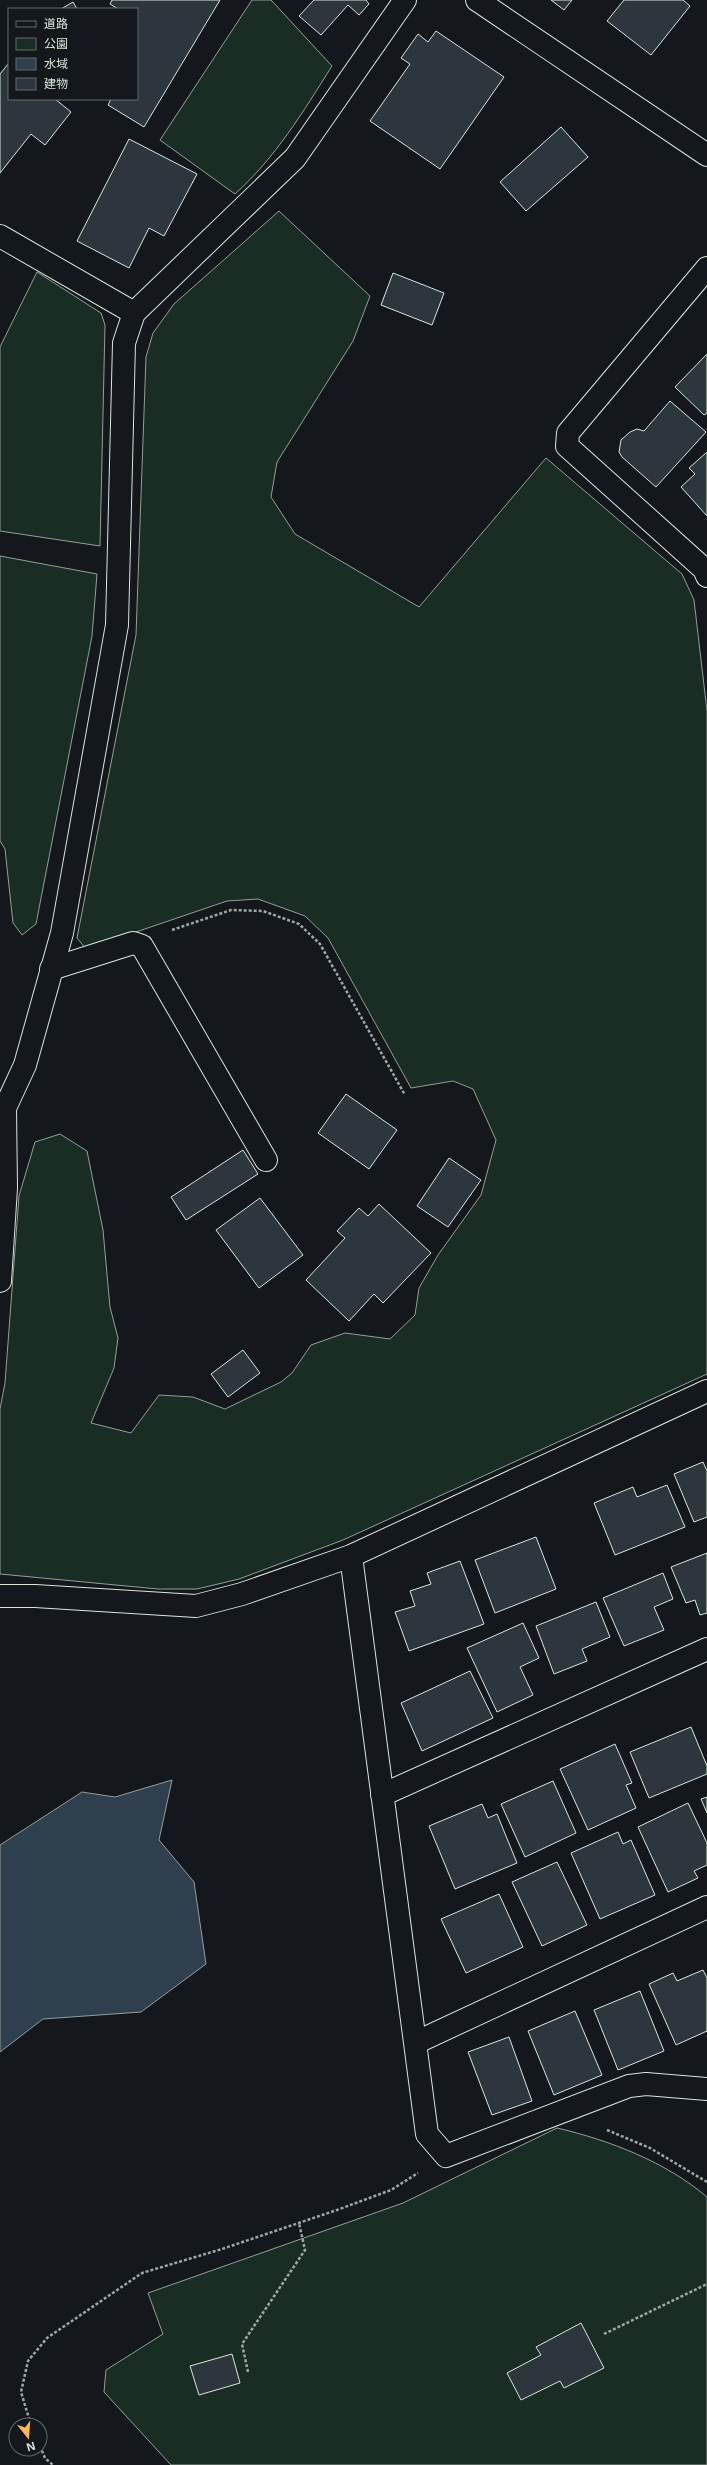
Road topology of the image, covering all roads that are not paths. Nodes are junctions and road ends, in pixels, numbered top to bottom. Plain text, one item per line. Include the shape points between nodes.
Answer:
1 (405, 0) edge
2 (477, 0) edge
3 (707, 154) edge
4 (0, 236) edge
5 (707, 268) edge
6 (134, 313) junction
7 (707, 576) edge
8 (51, 969) junction
9 (3, 1110) edge
10 (266, 1160) dead end
11 (0, 1280) edge
12 (707, 1391) edge
13 (351, 1556) junction
14 (0, 1596) edge
15 (707, 1649) edge
16 (382, 1795) junction
17 (707, 1907) edge
18 (415, 2042) junction
19 (707, 2089) edge

1 - 6 street via 295,158
2 - 3 street
4 - 6 street
5 - 7 street via 568,433 567,446 704,569
6 - 8 street via 124,343 117,626 62,933
8 - 9 street via 25,1065
8 - 10 street via 133,943 142,946
9 - 11 street via 6,1188
12 - 13 street
13 - 14 street via 242,1594 196,1606
13 - 16 street
15 - 16 street
16 - 18 street
17 - 18 street
18 - 19 street via 426,2134 446,2156 629,2086 646,2084

